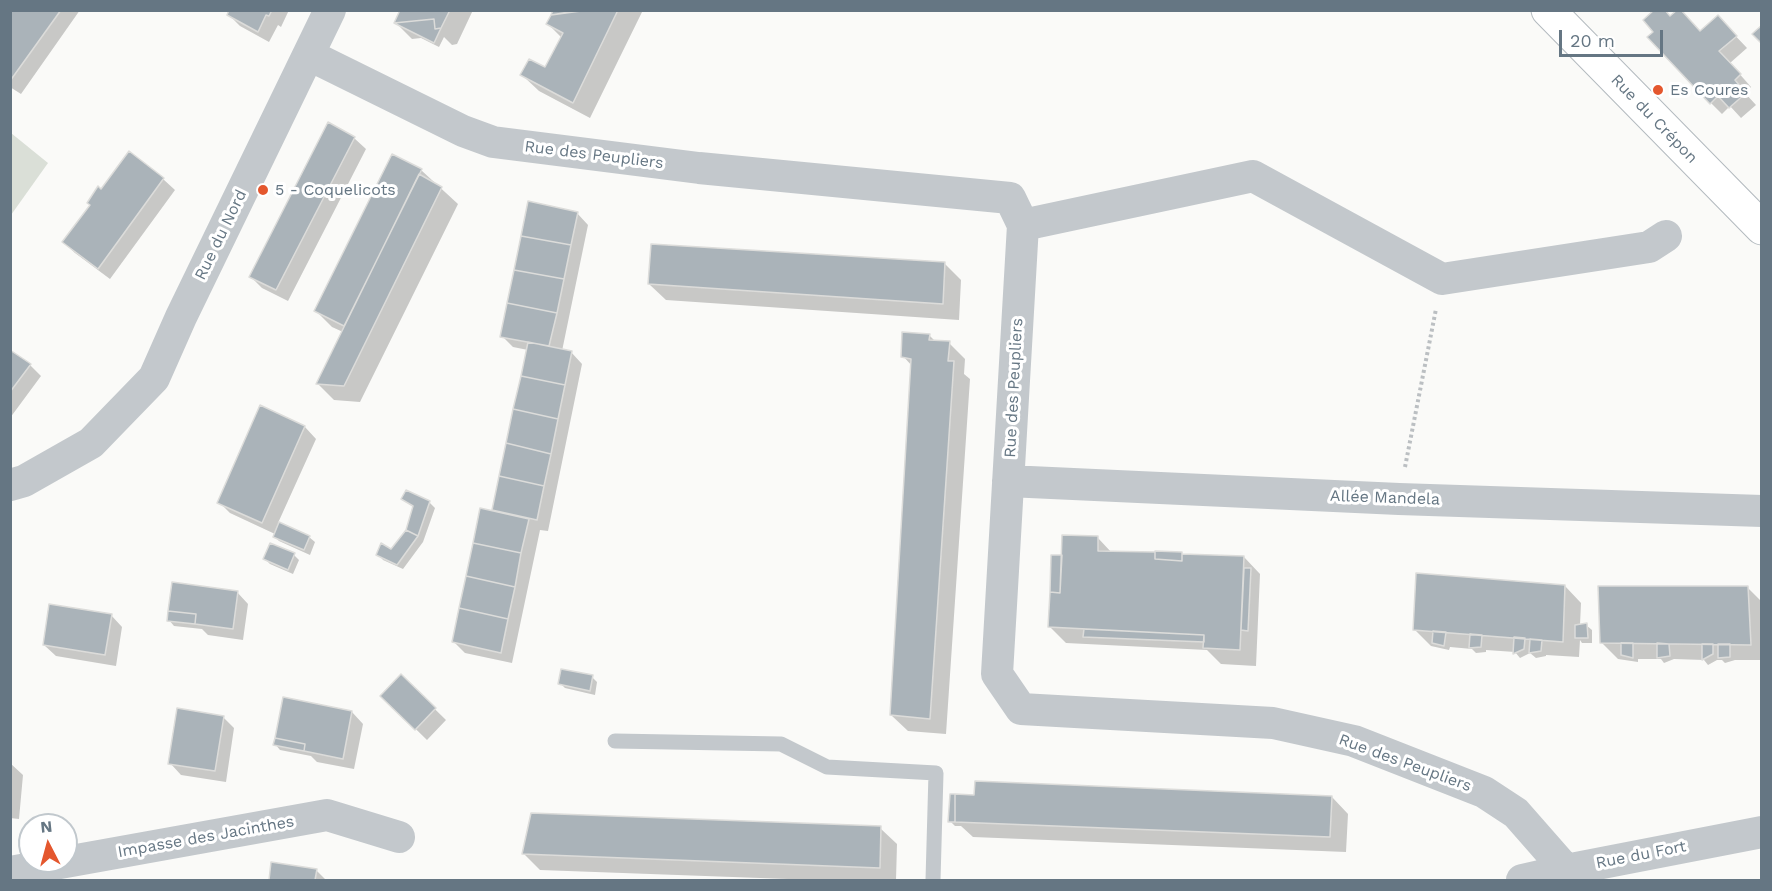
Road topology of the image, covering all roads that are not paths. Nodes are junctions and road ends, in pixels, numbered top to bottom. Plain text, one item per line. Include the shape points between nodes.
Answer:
1 (330, 10) edge
2 (1548, 10) edge
3 (309, 55) junction
4 (1023, 225) junction
5 (1761, 228) edge
6 (1666, 236) dead end
7 (1008, 481) junction
8 (10, 485) edge
9 (1761, 511) edge
10 (615, 741) dead end
11 (1761, 832) edge
12 (399, 837) dead end
13 (1566, 870) junction
14 (10, 872) edge
15 (933, 880) edge
16 (1522, 880) edge

1 - 3 street, Rue du Nord
2 - 5 street, Rue du Crépon
3 - 4 street, Rue des Peupliers via 462,131 493,142 699,168 1010,198
3 - 8 street, Rue du Nord via 154,378 90,443
4 - 6 street via 1254,176 1442,279 1648,247
4 - 7 street, Rue des Peupliers
7 - 9 street, Allée Mandela
7 - 13 street, Rue des Peupliers via 997,675 1021,709 1273,723 1354,741 1484,792 1516,813
10 - 15 lane via 781,744 827,766 936,773
11 - 13 street, Rue du Fort
12 - 14 street, Impasse des Jacinthes via 327,815
13 - 16 street, Rue du Fort

